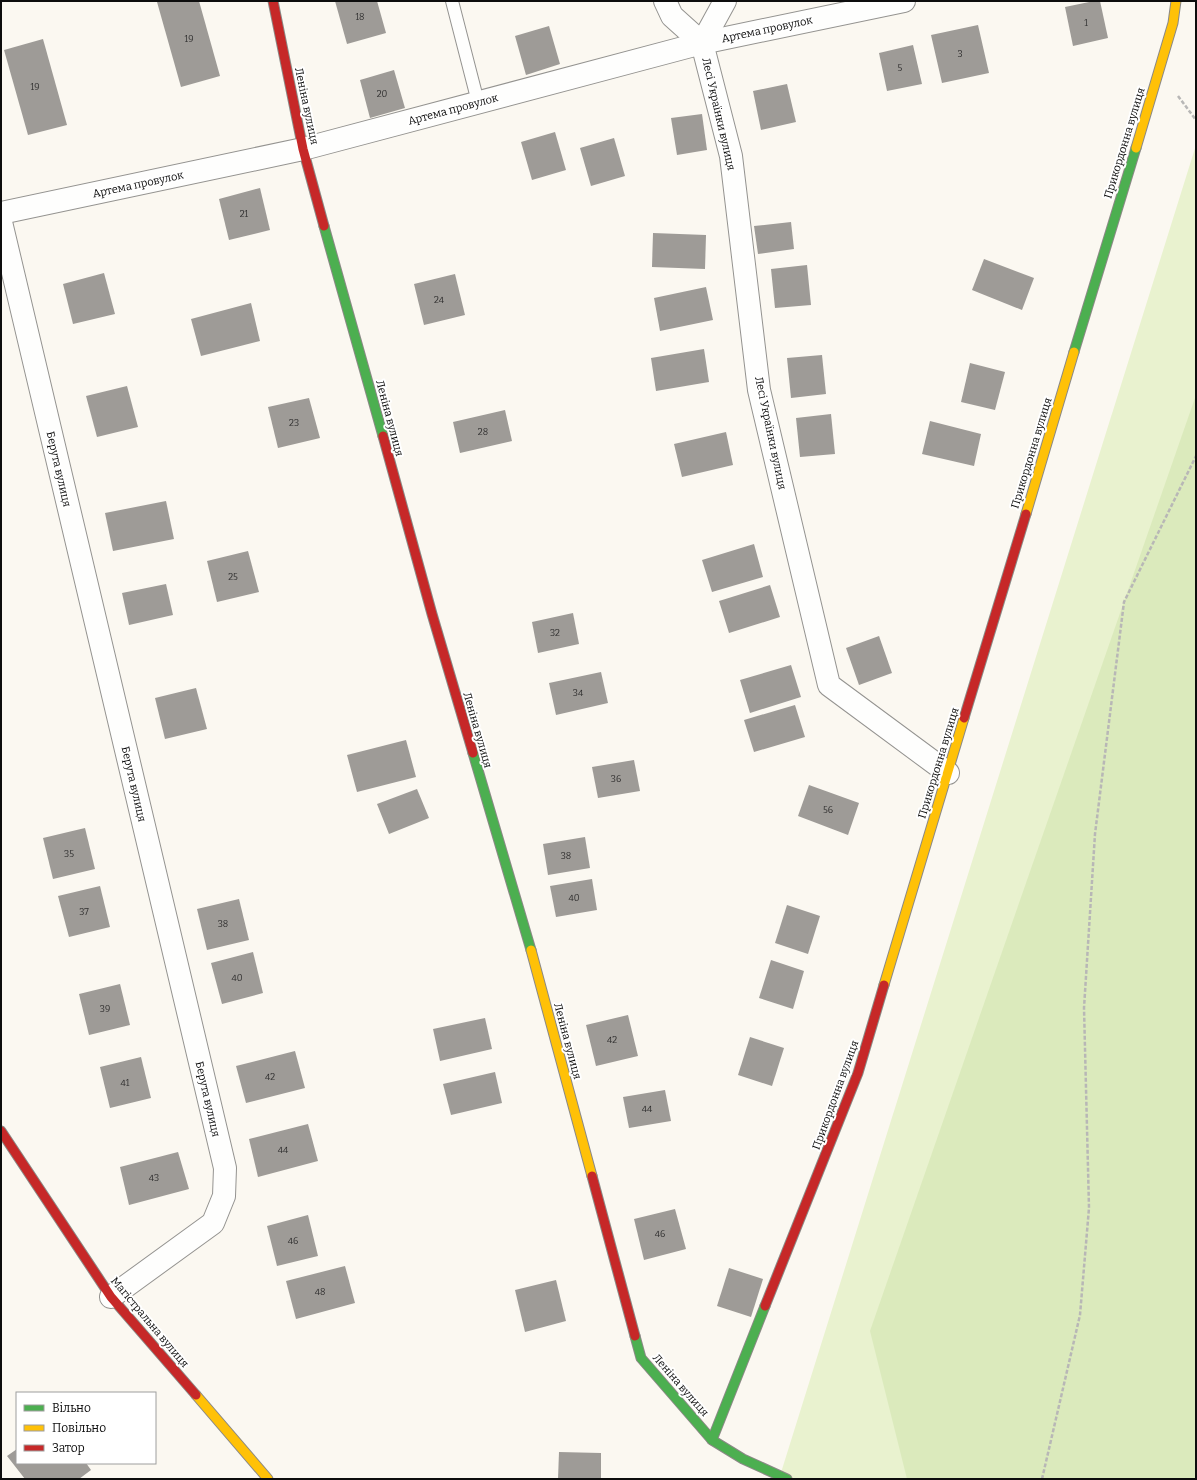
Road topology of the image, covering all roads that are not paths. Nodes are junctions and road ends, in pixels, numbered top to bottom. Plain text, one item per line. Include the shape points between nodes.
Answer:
1 (273, 1) edge
2 (452, 1) edge
3 (665, 1) edge
4 (725, 1) edge
5 (904, 1) edge
6 (1176, 1) edge
7 (702, 43) junction
8 (478, 102) junction
9 (304, 149) junction
10 (1, 213) edge
11 (1, 222) edge
12 (948, 773) junction
13 (1, 1131) edge
14 (111, 1297) junction
15 (712, 1440) junction
16 (268, 1479) edge
17 (787, 1479) edge

1 - 9 street, Леніна вулиця
2 - 8 lane
3 - 7 street, Лесі Українки вулиця via 672,16
4 - 7 street
5 - 7 street, Артема провулок
6 - 12 street, Прикордонна вулиця via 1173,23
7 - 8 street, Артема провулок
7 - 12 street, Лесі Українки вулиця via 731,156 759,390 829,685
8 - 9 street, Артема провулок
9 - 10 street, Артема провулок
9 - 15 street, Леніна вулиця via 432,614 532,954 641,1358
11 - 14 street, Берута вулиця via 224,1168 224,1196 213,1224
12 - 15 street, Прикордонна вулиця via 858,1073
13 - 14 street, Магістральна вулиця
14 - 16 street, Магістральна вулиця
15 - 17 street via 743,1460

